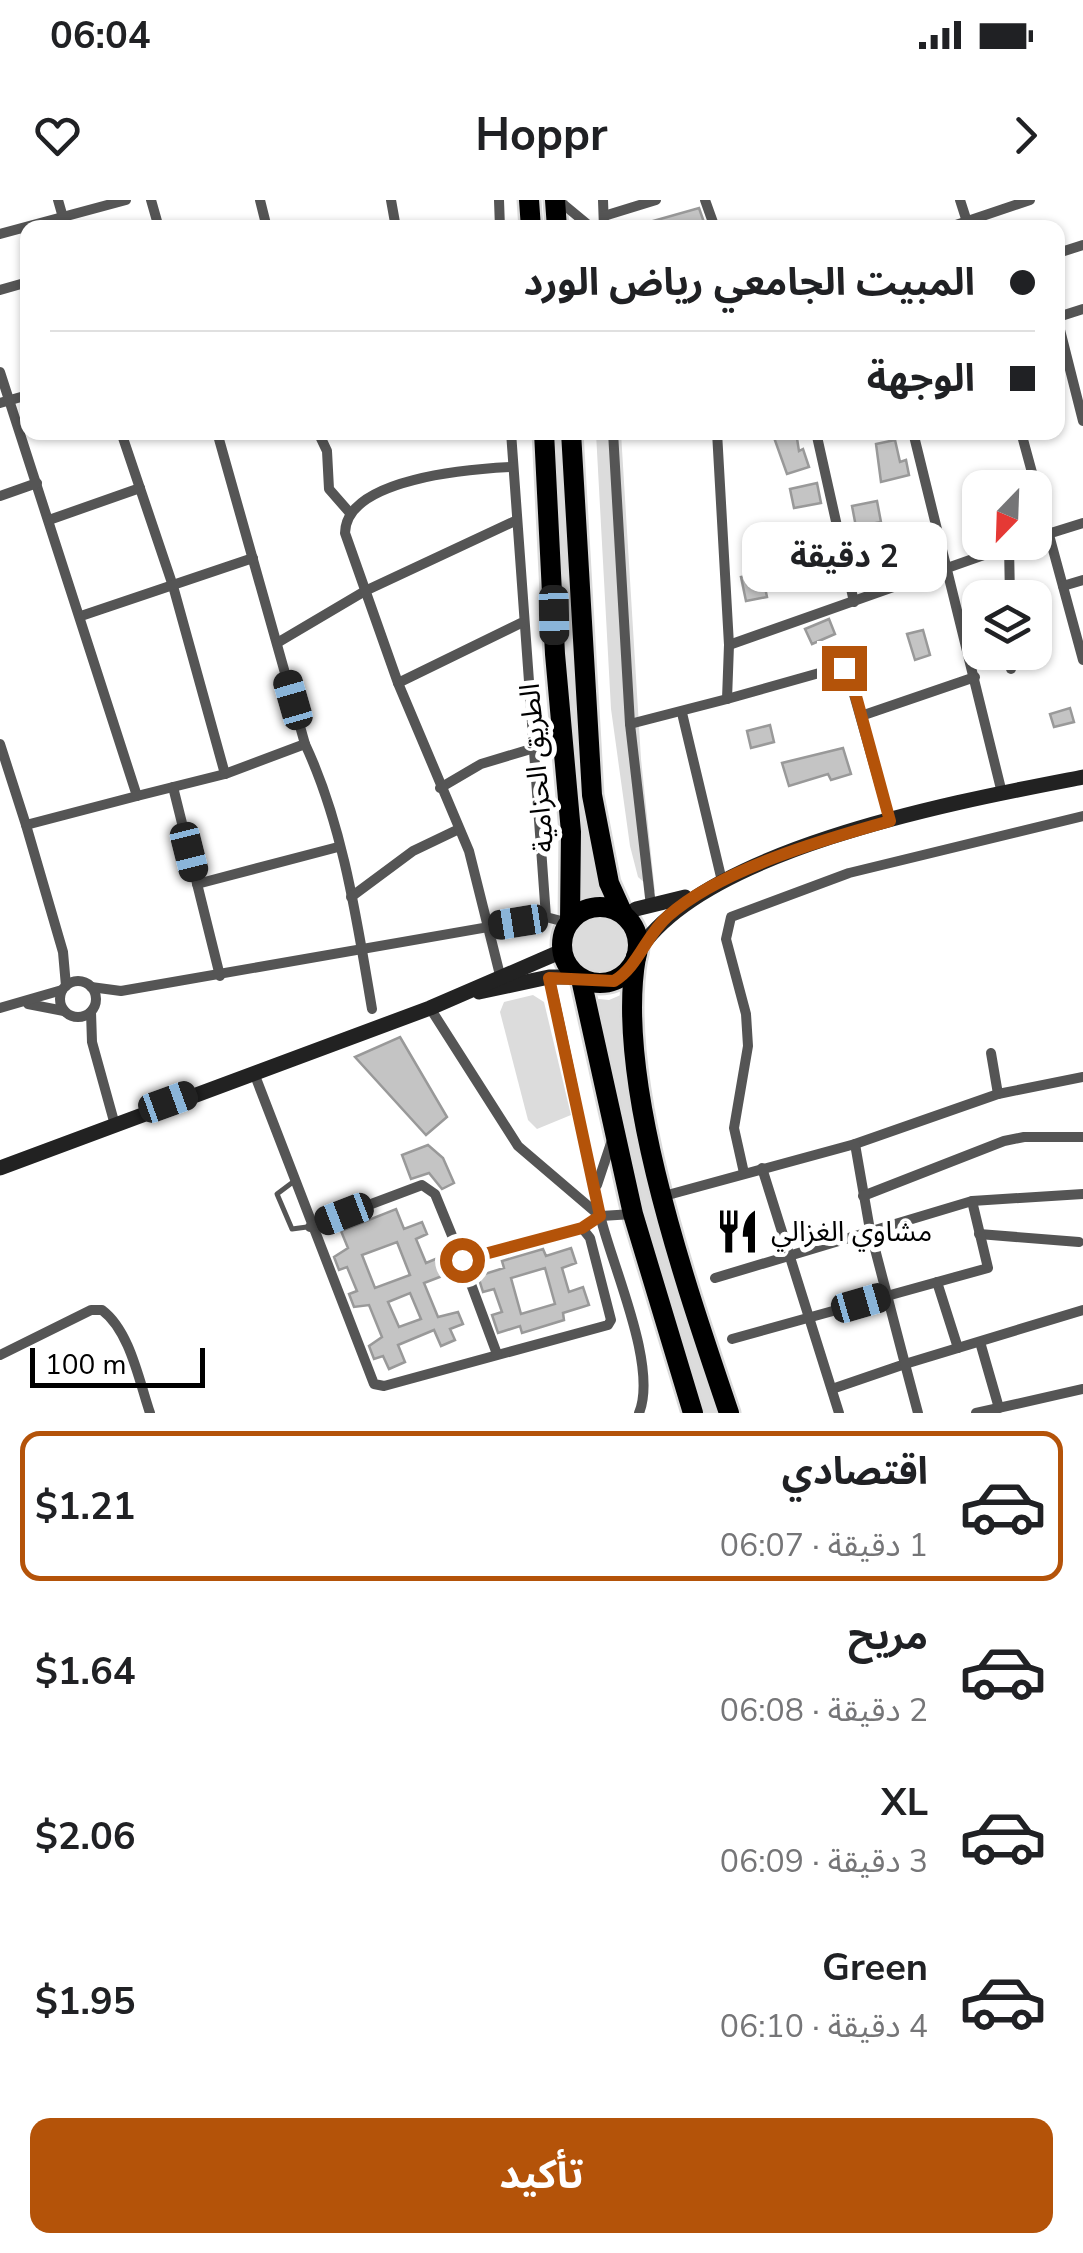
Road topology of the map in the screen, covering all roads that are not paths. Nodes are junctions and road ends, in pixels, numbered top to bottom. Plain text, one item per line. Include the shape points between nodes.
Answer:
1 (126, 200) edge
2 (576, 200) edge
3 (656, 200) edge
4 (1030, 200) edge
5 (558, 201) edge
6 (70, 220) edge
7 (582, 220) edge
8 (609, 220) edge
9 (978, 220) edge
10 (1065, 348) edge
11 (0, 372) edge
12 (5, 402) edge
13 (1083, 421) edge
14 (20, 440) edge
15 (20, 440) edge
16 (124, 440) edge
17 (220, 440) edge
18 (322, 440) edge
19 (510, 440) edge
20 (544, 440) edge
21 (571, 440) edge
22 (613, 440) edge
23 (717, 440) edge
24 (818, 440) edge
25 (915, 440) edge
26 (1022, 440) edge
27 (512, 467) junction
28 (1028, 470) edge
29 (37, 483) junction
30 (140, 488) junction
31 (0, 496) edge
32 (350, 513) junction
33 (49, 520) junction
34 (514, 520) junction
35 (1083, 523) edge
36 (1052, 533) edge
37 (253, 558) junction
38 (976, 560) edge
39 (1052, 560) edge
40 (946, 572) junction
41 (1083, 580) edge
42 (173, 586) junction
43 (1063, 586) junction
44 (365, 591) junction
45 (854, 602) junction
46 (81, 616) junction
47 (521, 623) junction
48 (1079, 632) edge
49 (277, 643) junction
50 (729, 645) junction
51 (1083, 660) edge
52 (975, 677) junction
53 (398, 683) junction
54 (728, 699) junction
55 (682, 713) junction
56 (861, 716) junction
57 (630, 724) junction
58 (0, 744) edge
59 (304, 744) junction
60 (530, 749) junction
61 (225, 774) junction
62 (1083, 776) edge
63 (173, 787) junction
64 (440, 788) junction
65 (1002, 793) junction
66 (136, 796) junction
67 (1083, 816) edge
68 (890, 821) junction
69 (26, 825) junction
70 (459, 829) junction
71 (338, 847) junction
72 (722, 881) junction
73 (197, 884) junction
74 (699, 893) junction
75 (350, 897) junction
76 (651, 906) junction
77 (624, 915) junction
78 (546, 918) junction
79 (570, 921) junction
80 (490, 926) junction
81 (562, 950) junction
82 (63, 952) junction
83 (362, 952) junction
84 (637, 955) junction
85 (500, 975) junction
86 (220, 976) junction
87 (549, 978) junction
88 (580, 978) junction
89 (86, 985) junction
90 (64, 988) junction
91 (120, 991) junction
92 (460, 996) junction
93 (27, 1004) junction
94 (93, 1007) junction
95 (0, 1008) edge
96 (372, 1008) dead end
97 (430, 1008) junction
98 (69, 1014) junction
99 (92, 1042) junction
100 (990, 1053) dead end
101 (254, 1073) junction
102 (1083, 1077) edge
103 (998, 1094) junction
104 (116, 1125) junction
105 (615, 1129) junction
106 (1083, 1138) edge
107 (855, 1144) junction
108 (0, 1168) edge
109 (762, 1168) junction
110 (744, 1173) junction
111 (293, 1182) junction
112 (596, 1187) junction
113 (1083, 1194) edge
114 (664, 1196) junction
115 (864, 1196) junction
116 (972, 1201) junction
117 (634, 1214) junction
118 (600, 1216) junction
119 (310, 1227) junction
120 (582, 1228) junction
121 (870, 1230) junction
122 (980, 1234) junction
123 (1079, 1242) dead end
124 (789, 1254) junction
125 (462, 1260) junction
126 (715, 1278) dead end
127 (938, 1282) junction
128 (887, 1296) junction
129 (1083, 1310) edge
130 (809, 1318) junction
131 (732, 1339) dead end
132 (980, 1342) junction
133 (958, 1348) junction
134 (497, 1354) junction
135 (0, 1355) edge
136 (904, 1364) junction
137 (832, 1389) junction
138 (1083, 1389) edge
139 (999, 1408) junction
140 (1019, 1408) edge
141 (150, 1413) edge
142 (638, 1413) edge
143 (693, 1413) edge
144 (729, 1413) edge
145 (839, 1413) edge
146 (918, 1413) edge
147 (976, 1413) edge

1 - 6 street
2 - 5 street
3 - 8 street
4 - 9 street
5 - 7 street
10 - 13 street
11 - 12 street
12 - 14 street
15 - 29 street
16 - 30 street
17 - 37 street
18 - 32 street via 328,489
19 - 27 street
20 - 79 highway, الطريق الحزامية via 572,845
21 - 77 highway, الطريق الحزامية via 592,795 610,882
22 - 57 street
23 - 50 street
24 - 45 street
25 - 40 street
26 - 28 street
27 - 32 street via 424,476
27 - 34 street
29 - 31 street
29 - 33 street
30 - 33 street
30 - 42 street
32 - 44 street via 345,534
33 - 46 street
34 - 44 street
34 - 47 street
35 - 36 street
37 - 42 street
37 - 49 street
38 - 40 street
39 - 43 street
40 - 45 street
40 - 52 street
41 - 43 street
42 - 46 street
42 - 61 street
43 - 48 street
44 - 49 street
44 - 53 street
45 - 50 street
46 - 66 street
47 - 53 street
47 - 60 street
48 - 51 street
49 - 59 street
50 - 54 street
52 - 56 street
52 - 65 street
53 - 64 street
54 - 55 street
54 - 56 street via 841,668 850,674
55 - 57 street
55 - 72 street
56 - 68 street
57 - 76 street
58 - 69 street
59 - 61 street
59 - 71 street
60 - 64 street via 481,764
60 - 78 street
61 - 63 street
62 - 65 main road
63 - 66 street
63 - 73 street
64 - 70 street
65 - 68 main road
66 - 69 street
67 - 110 street via 849,872 731,917 726,939 748,1046 734,1128
68 - 72 main road
69 - 82 street
70 - 75 street via 413,851
70 - 80 street
71 - 73 street
71 - 75 street
72 - 74 main road
73 - 86 street
74 - 76 main road
74 - 84 main road via 668,916
75 - 83 street
76 - 77 main road
77 - 79 highway via 590,908
77 - 84 highway, الطريق الحزامية via 637,937
78 - 79 street
78 - 80 street
79 - 81 highway, الطريق الحزامية
80 - 83 street
80 - 85 street
81 - 85 main road
81 - 88 highway
82 - 89 street
82 - 90 street
83 - 86 street
83 - 96 street
84 - 88 highway via 614,981
84 - 114 highway, الطريق الحزامية via 629,1019
85 - 92 main road
86 - 91 street
87 - 88 main road
87 - 92 main road
87 - 112 street
88 - 105 highway
89 - 90 street
89 - 91 street
89 - 94 street
90 - 93 street
90 - 98 street
91 - 94 street
92 - 97 main road
93 - 95 street
93 - 98 street
94 - 98 street
94 - 99 street
97 - 101 main road
97 - 118 street via 504,1128 538,1167
98 - 99 street
99 - 104 street
100 - 103 street
101 - 104 main road
101 - 111 street
102 - 103 street
103 - 107 street
104 - 108 main road
105 - 112 street
105 - 117 highway
106 - 115 street via 1004,1141
107 - 109 street
107 - 115 street
109 - 110 street
109 - 124 street
110 - 114 street
111 - 119 street
111 - 119 lane via 277,1194 292,1229
112 - 118 street
113 - 116 street
114 - 144 highway, الطريق الحزامية
115 - 121 street
116 - 121 street
116 - 122 street
117 - 118 street
117 - 143 highway
118 - 120 street
118 - 142 street via 641,1366 645,1397
119 - 125 street via 422,1185 436,1194
119 - 134 street via 374,1384
120 - 125 street
120 - 134 street via 611,1323
121 - 124 street
121 - 128 street
122 - 123 street
122 - 127 street via 988,1268
124 - 126 street
124 - 130 street
125 - 134 street
127 - 128 street
127 - 133 street
128 - 130 street
128 - 136 street
129 - 132 street
130 - 131 street
130 - 137 street
132 - 133 street
132 - 139 street
133 - 136 street
135 - 141 street via 102,1310 119,1332
136 - 137 street
136 - 146 street
137 - 145 street
138 - 140 street
139 - 140 street
139 - 147 street

